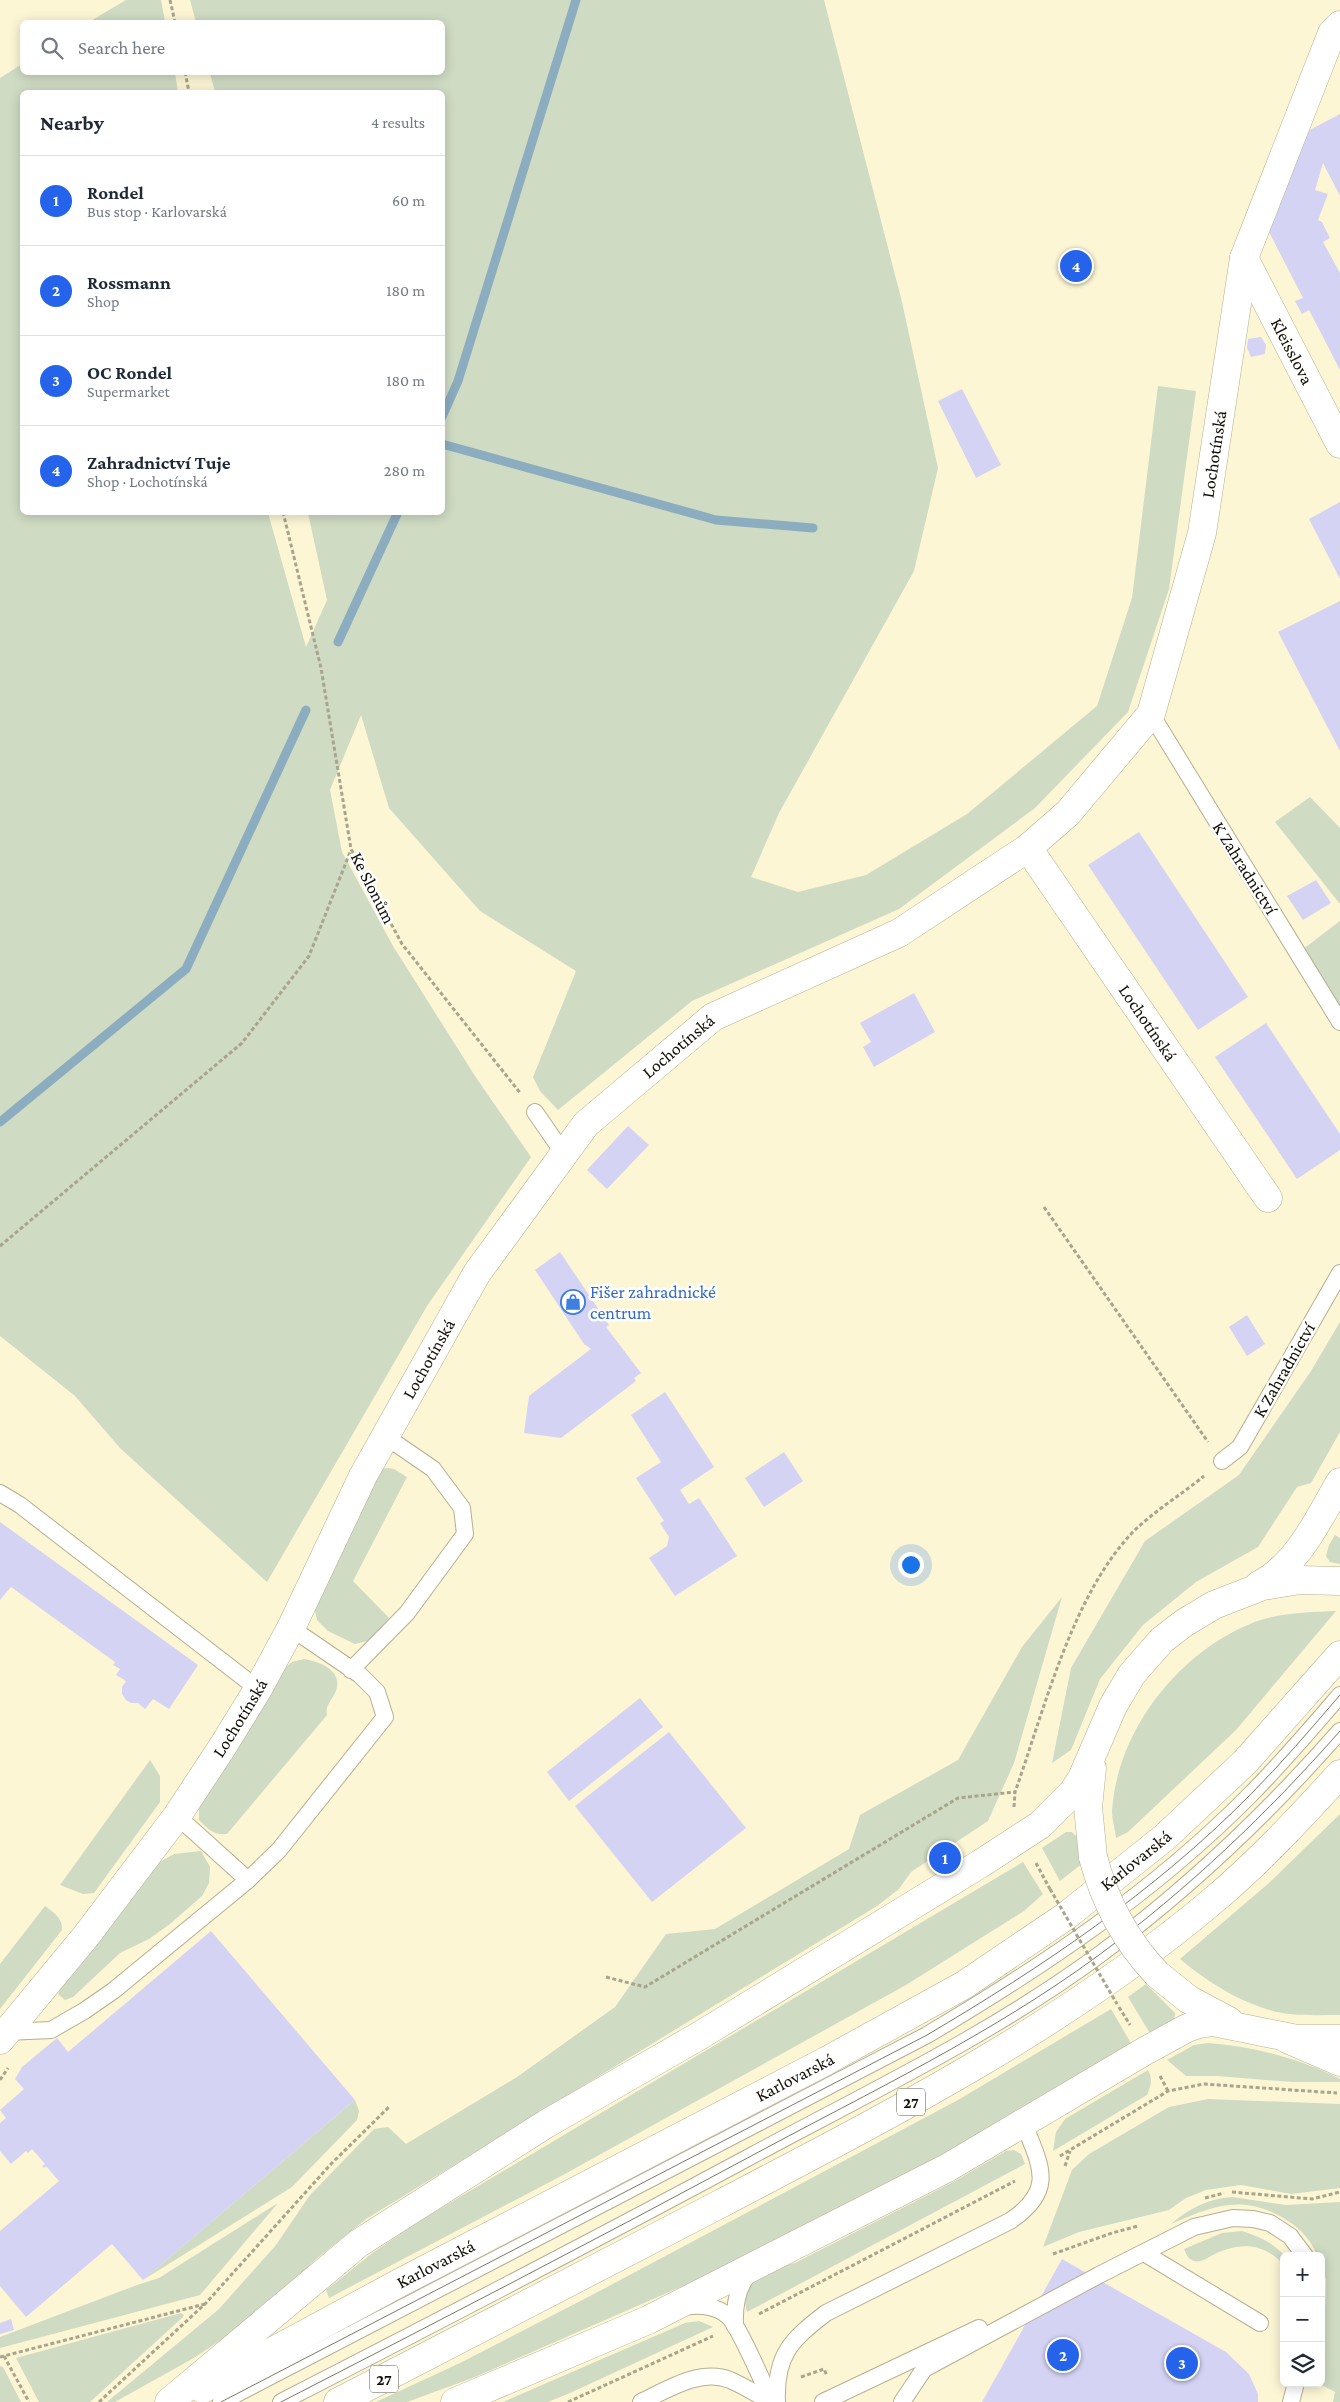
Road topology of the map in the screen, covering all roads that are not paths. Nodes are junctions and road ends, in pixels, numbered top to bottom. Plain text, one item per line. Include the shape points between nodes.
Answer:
1 (1337, 35) edge
2 (1244, 258) junction
3 (1340, 444) edge
4 (1151, 714) junction
5 (1028, 848) junction
6 (1340, 1022) edge
7 (535, 1112) road end
8 (564, 1154) junction
9 (1268, 1198) dead end
10 (1340, 1273) edge
11 (385, 1436) junction
12 (1222, 1462) road end
13 (1340, 1482) edge
14 (0, 1494) edge
15 (1340, 1581) edge
16 (1246, 1591) junction
17 (290, 1628) junction
18 (1340, 1655) edge
19 (351, 1670) junction
20 (258, 1689) junction
21 (1340, 1695) edge
22 (1102, 1730) junction
23 (1340, 1731) edge
24 (1340, 1774) edge
25 (177, 1816) junction
26 (248, 1880) junction
27 (1242, 2027) junction
28 (3, 2036) edge
29 (1280, 2037) junction
30 (1340, 2039) edge
31 (1340, 2062) edge
32 (1024, 2124) junction
33 (1302, 2252) edge
34 (1144, 2253) junction
35 (758, 2264) junction
36 (668, 2310) junction
37 (1260, 2323) dead end
38 (983, 2325) dead end
39 (735, 2326) junction
40 (1295, 2387) edge
41 (169, 2402) edge
42 (179, 2402) edge
43 (221, 2402) edge
44 (281, 2402) edge
45 (338, 2402) edge
46 (455, 2402) edge
47 (641, 2402) edge
48 (772, 2402) edge
49 (777, 2402) edge
50 (823, 2402) edge
51 (902, 2402) edge
52 (1291, 2402) edge

1 - 2 main road, Lochotínská
2 - 3 main road, Kleisslova
2 - 4 main road, Lochotínská via 1202,533
4 - 5 main road, Lochotínská via 1068,813
4 - 6 lane, K Zahradnictví
5 - 8 main road, Lochotínská via 899,934 713,1017 586,1124
5 - 9 main road, Lochotínská
7 - 8 lane
8 - 11 main road, Lochotínská via 477,1273
10 - 12 lane, K Zahradnictví via 1240,1447
11 - 17 main road, Lochotínská
11 - 19 lane via 432,1470 462,1508 465,1534 407,1613
13 - 16 main road via 1287,1564 1276,1575
14 - 20 lane
15 - 16 main road via 1300,1580
16 - 22 main road via 1200,1612 1162,1640 1128,1679
17 - 19 lane
17 - 20 main road, Lochotínská
18 - 42 main road, Karlovarská via 1245,1762 1165,1837 1066,1916 964,1984
19 - 26 lane via 377,1692 385,1718 279,1850
20 - 25 main road, Lochotínská
21 - 43 lane, Karlovarská via 1295,1748 1200,1841 1091,1929 983,2002 927,2035
22 - 27 main road, bridge via 1089,1790 1089,1824 1099,1879 1116,1920 1142,1958 1172,1987 1205,2010
22 - 41 main road via 1073,1792 1054,1813 1022,1837 699,2036 546,2124 359,2243
23 - 44 lane via 1308,1767 1193,1879 1097,1956 1018,2008 971,2037 701,2183
24 - 45 main road, 27 via 1286,1833 1210,1904 1117,1976 1020,2039 868,2127
25 - 26 lane
25 - 28 main road, Lochotínská via 86,1936
26 - 28 lane via 84,2011 51,2030
27 - 29 main road
27 - 32 main road via 1214,2022 1187,2028
29 - 30 main road
29 - 31 main road
32 - 35 main road via 948,2168
32 - 49 lane via 1041,2168 1039,2192 1031,2204 1020,2214 826,2313 793,2340 785,2354 777,2385
33 - 34 lane via 1290,2236 1270,2223 1234,2218 1194,2227
34 - 37 lane
34 - 51 lane via 924,2369
35 - 36 main road
35 - 39 lane via 741,2286 736,2300
36 - 39 lane via 706,2306 727,2315
36 - 46 main road
38 - 50 lane
39 - 48 lane
40 - 52 lane
47 - 48 lane via 690,2380 716,2377 729,2380

